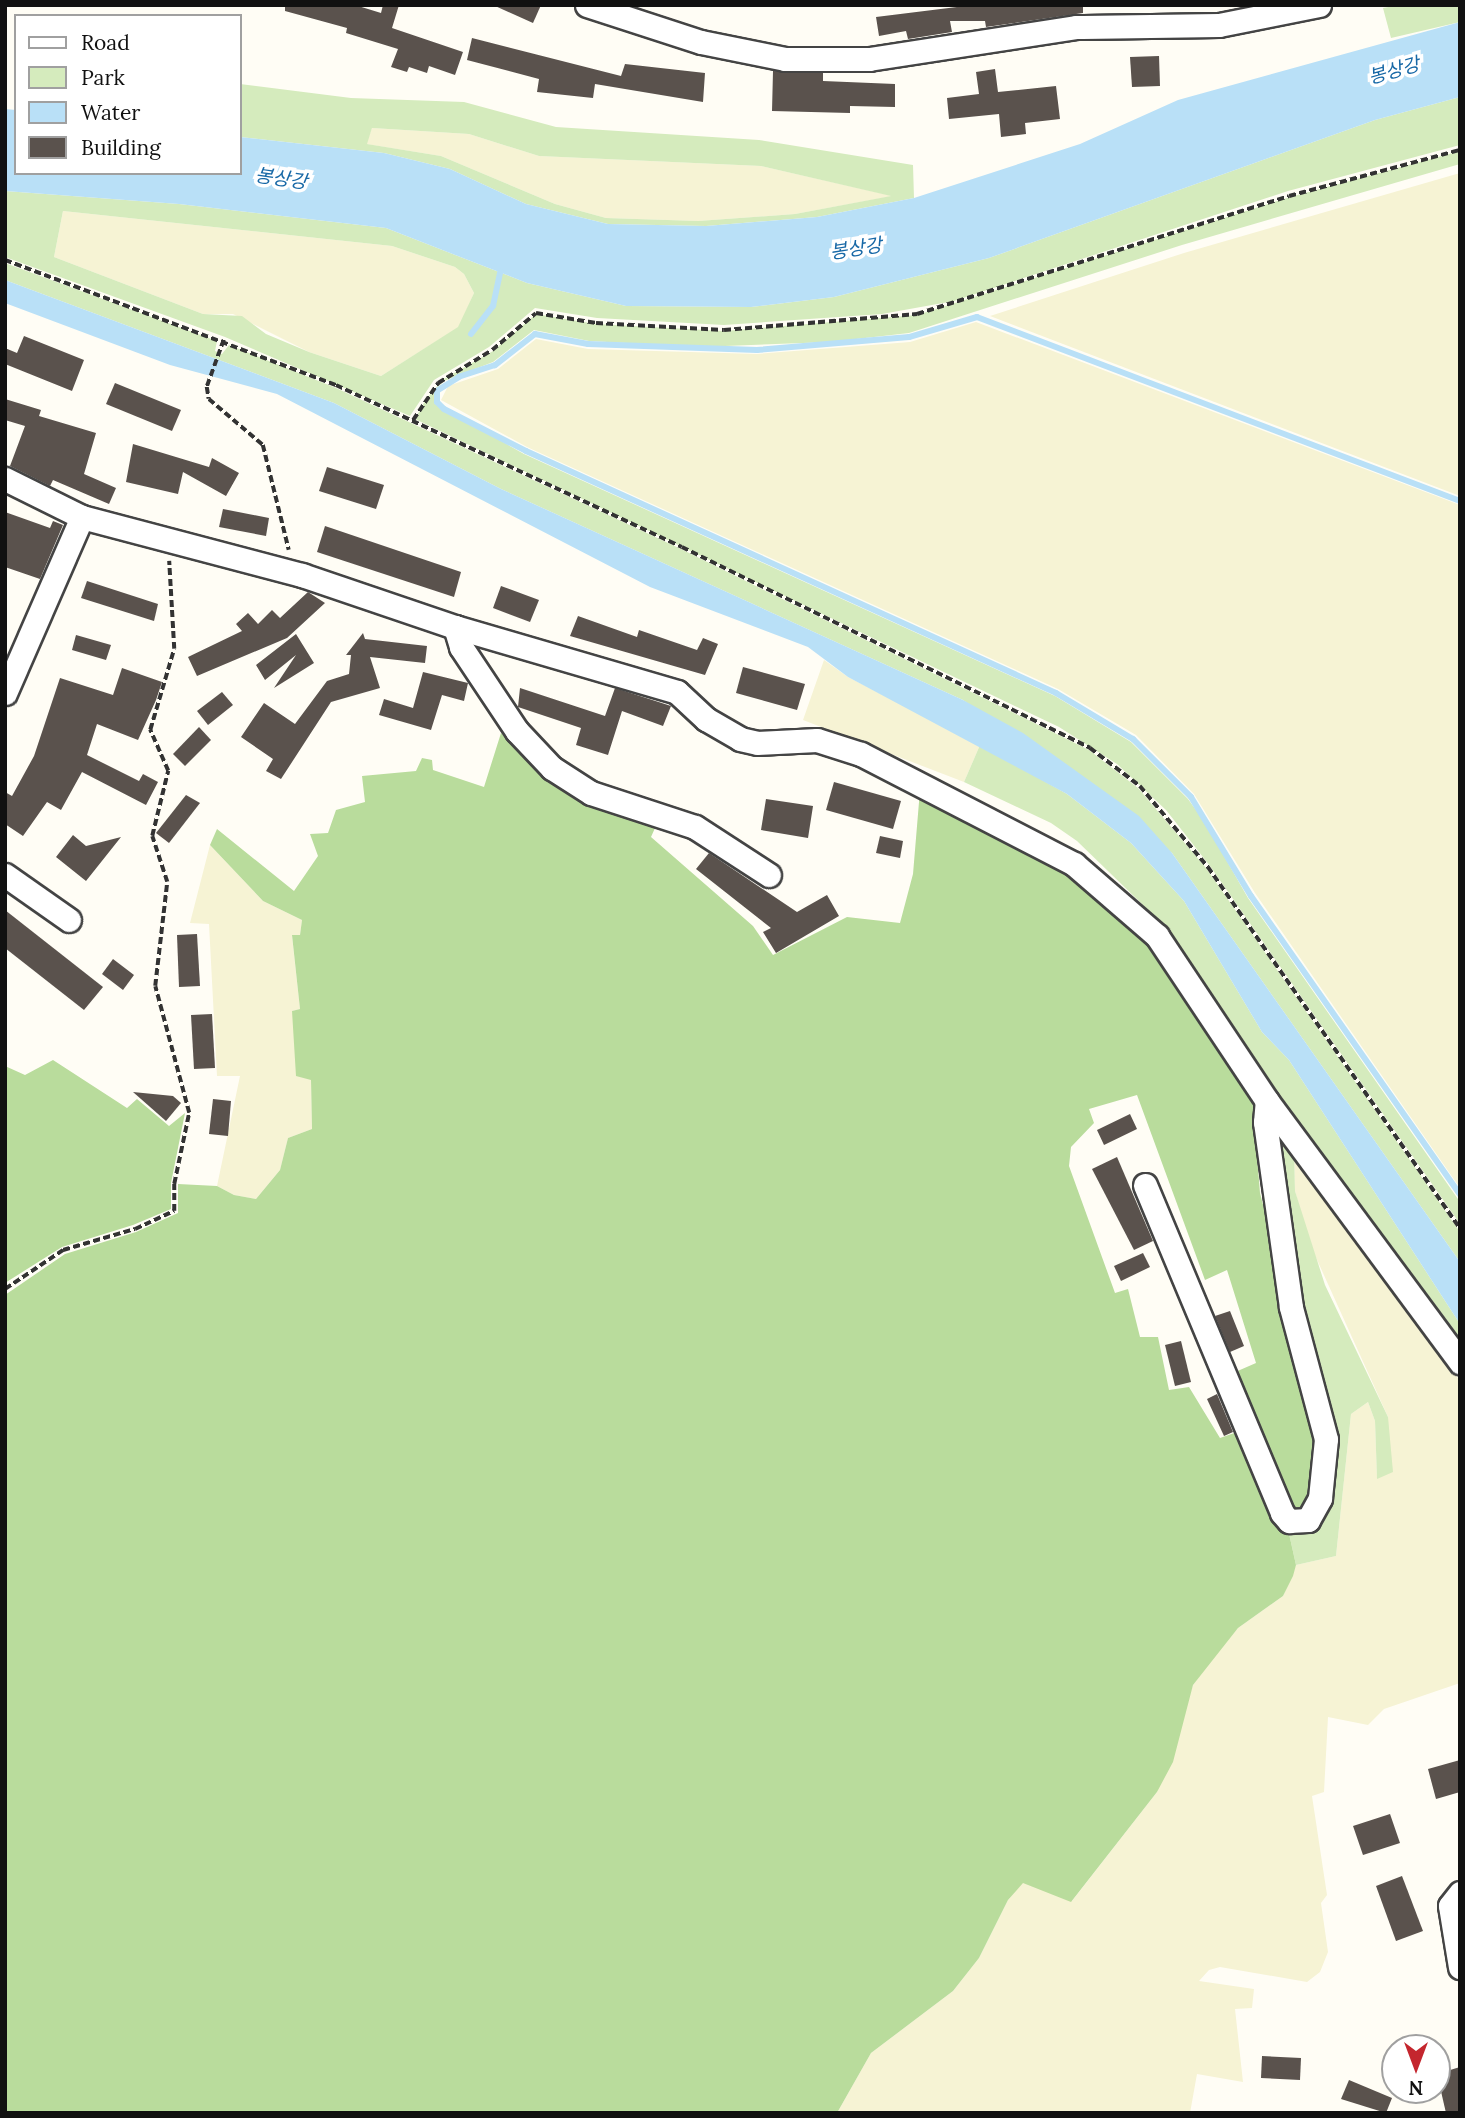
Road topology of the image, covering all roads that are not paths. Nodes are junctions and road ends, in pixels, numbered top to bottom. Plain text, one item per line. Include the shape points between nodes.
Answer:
1 (587, 5) edge
2 (1319, 5) edge
3 (5, 479) edge
4 (82, 517) junction
5 (455, 627) junction
6 (5, 694) edge
7 (5, 875) edge
8 (769, 875) dead end
9 (69, 920) dead end
10 (1267, 1101) junction
11 (1145, 1185) dead end
12 (1460, 1362) edge
13 (1460, 1893) edge
14 (1460, 1967) edge

1 - 2 street via 701,42 785,59 869,59 1076,27 1219,25
3 - 4 street
4 - 5 street via 302,575
4 - 6 street
5 - 8 street via 461,647 517,731 552,768 591,793 695,827
5 - 10 street via 677,692 706,719 740,739 757,743 817,740 861,754 1074,864 1157,936
7 - 9 street
10 - 11 street via 1265,1122 1292,1307 1326,1439 1320,1498 1308,1520 1289,1521 1282,1513
10 - 12 street
13 - 14 street via 1450,1906

